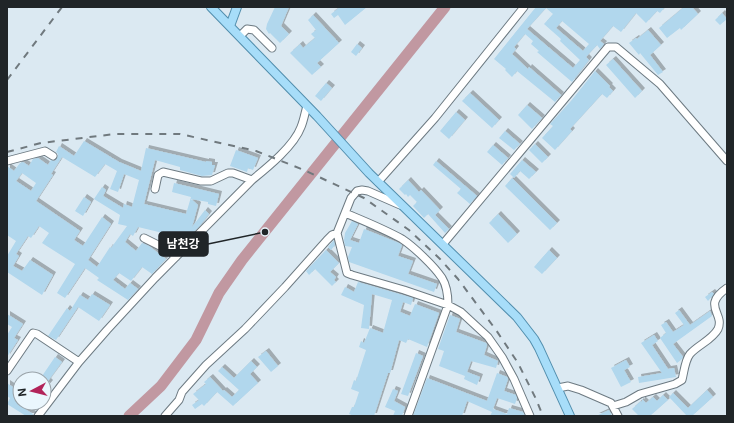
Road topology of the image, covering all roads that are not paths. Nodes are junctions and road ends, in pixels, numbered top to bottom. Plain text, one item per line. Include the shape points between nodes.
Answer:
1 (211, 7) edge
2 (237, 7) edge
3 (524, 7) edge
4 (230, 26) junction
5 (240, 36) junction
6 (272, 48) dead end
7 (307, 106) junction
8 (53, 156) dead end
9 (727, 160) edge
10 (7, 161) edge
11 (252, 180) junction
12 (378, 182) junction
13 (155, 189) dead end
14 (403, 206) junction
15 (345, 213) junction
16 (337, 233) junction
17 (144, 238) dead end
18 (443, 244) junction
19 (176, 257) junction
20 (727, 288) edge
21 (448, 305) junction
22 (79, 362) junction
23 (7, 371) edge
24 (558, 388) junction
25 (613, 406) junction
26 (38, 416) edge
27 (165, 416) edge
28 (408, 416) edge
29 (530, 416) edge
30 (570, 416) edge
31 (618, 416) edge

1 - 4 main road
2 - 4 main road
3 - 12 street via 435,118
4 - 5 main road
5 - 6 street via 247,29 254,30
5 - 7 main road
7 - 11 street via 301,128 293,140 273,163
7 - 12 main road
8 - 10 street via 45,151
9 - 18 street via 660,84 616,47 608,48
11 - 13 street via 228,173 211,181 201,181 163,172 158,175
11 - 19 street
12 - 14 main road
14 - 15 street via 362,190 357,191 351,198
14 - 18 main road
15 - 16 street
15 - 21 street via 403,240 442,279 448,296
16 - 21 street via 348,273
16 - 27 street via 327,240 280,292 206,365
17 - 19 street via 170,251
18 - 24 main road via 525,326 539,348
19 - 22 street
20 - 25 street via 716,299 714,305 719,323 717,330 689,354 682,380
21 - 28 street
21 - 29 street via 480,329 494,345 514,379
22 - 23 street via 33,333
22 - 26 street
24 - 25 street via 568,386 581,390
24 - 30 main road
25 - 31 street

